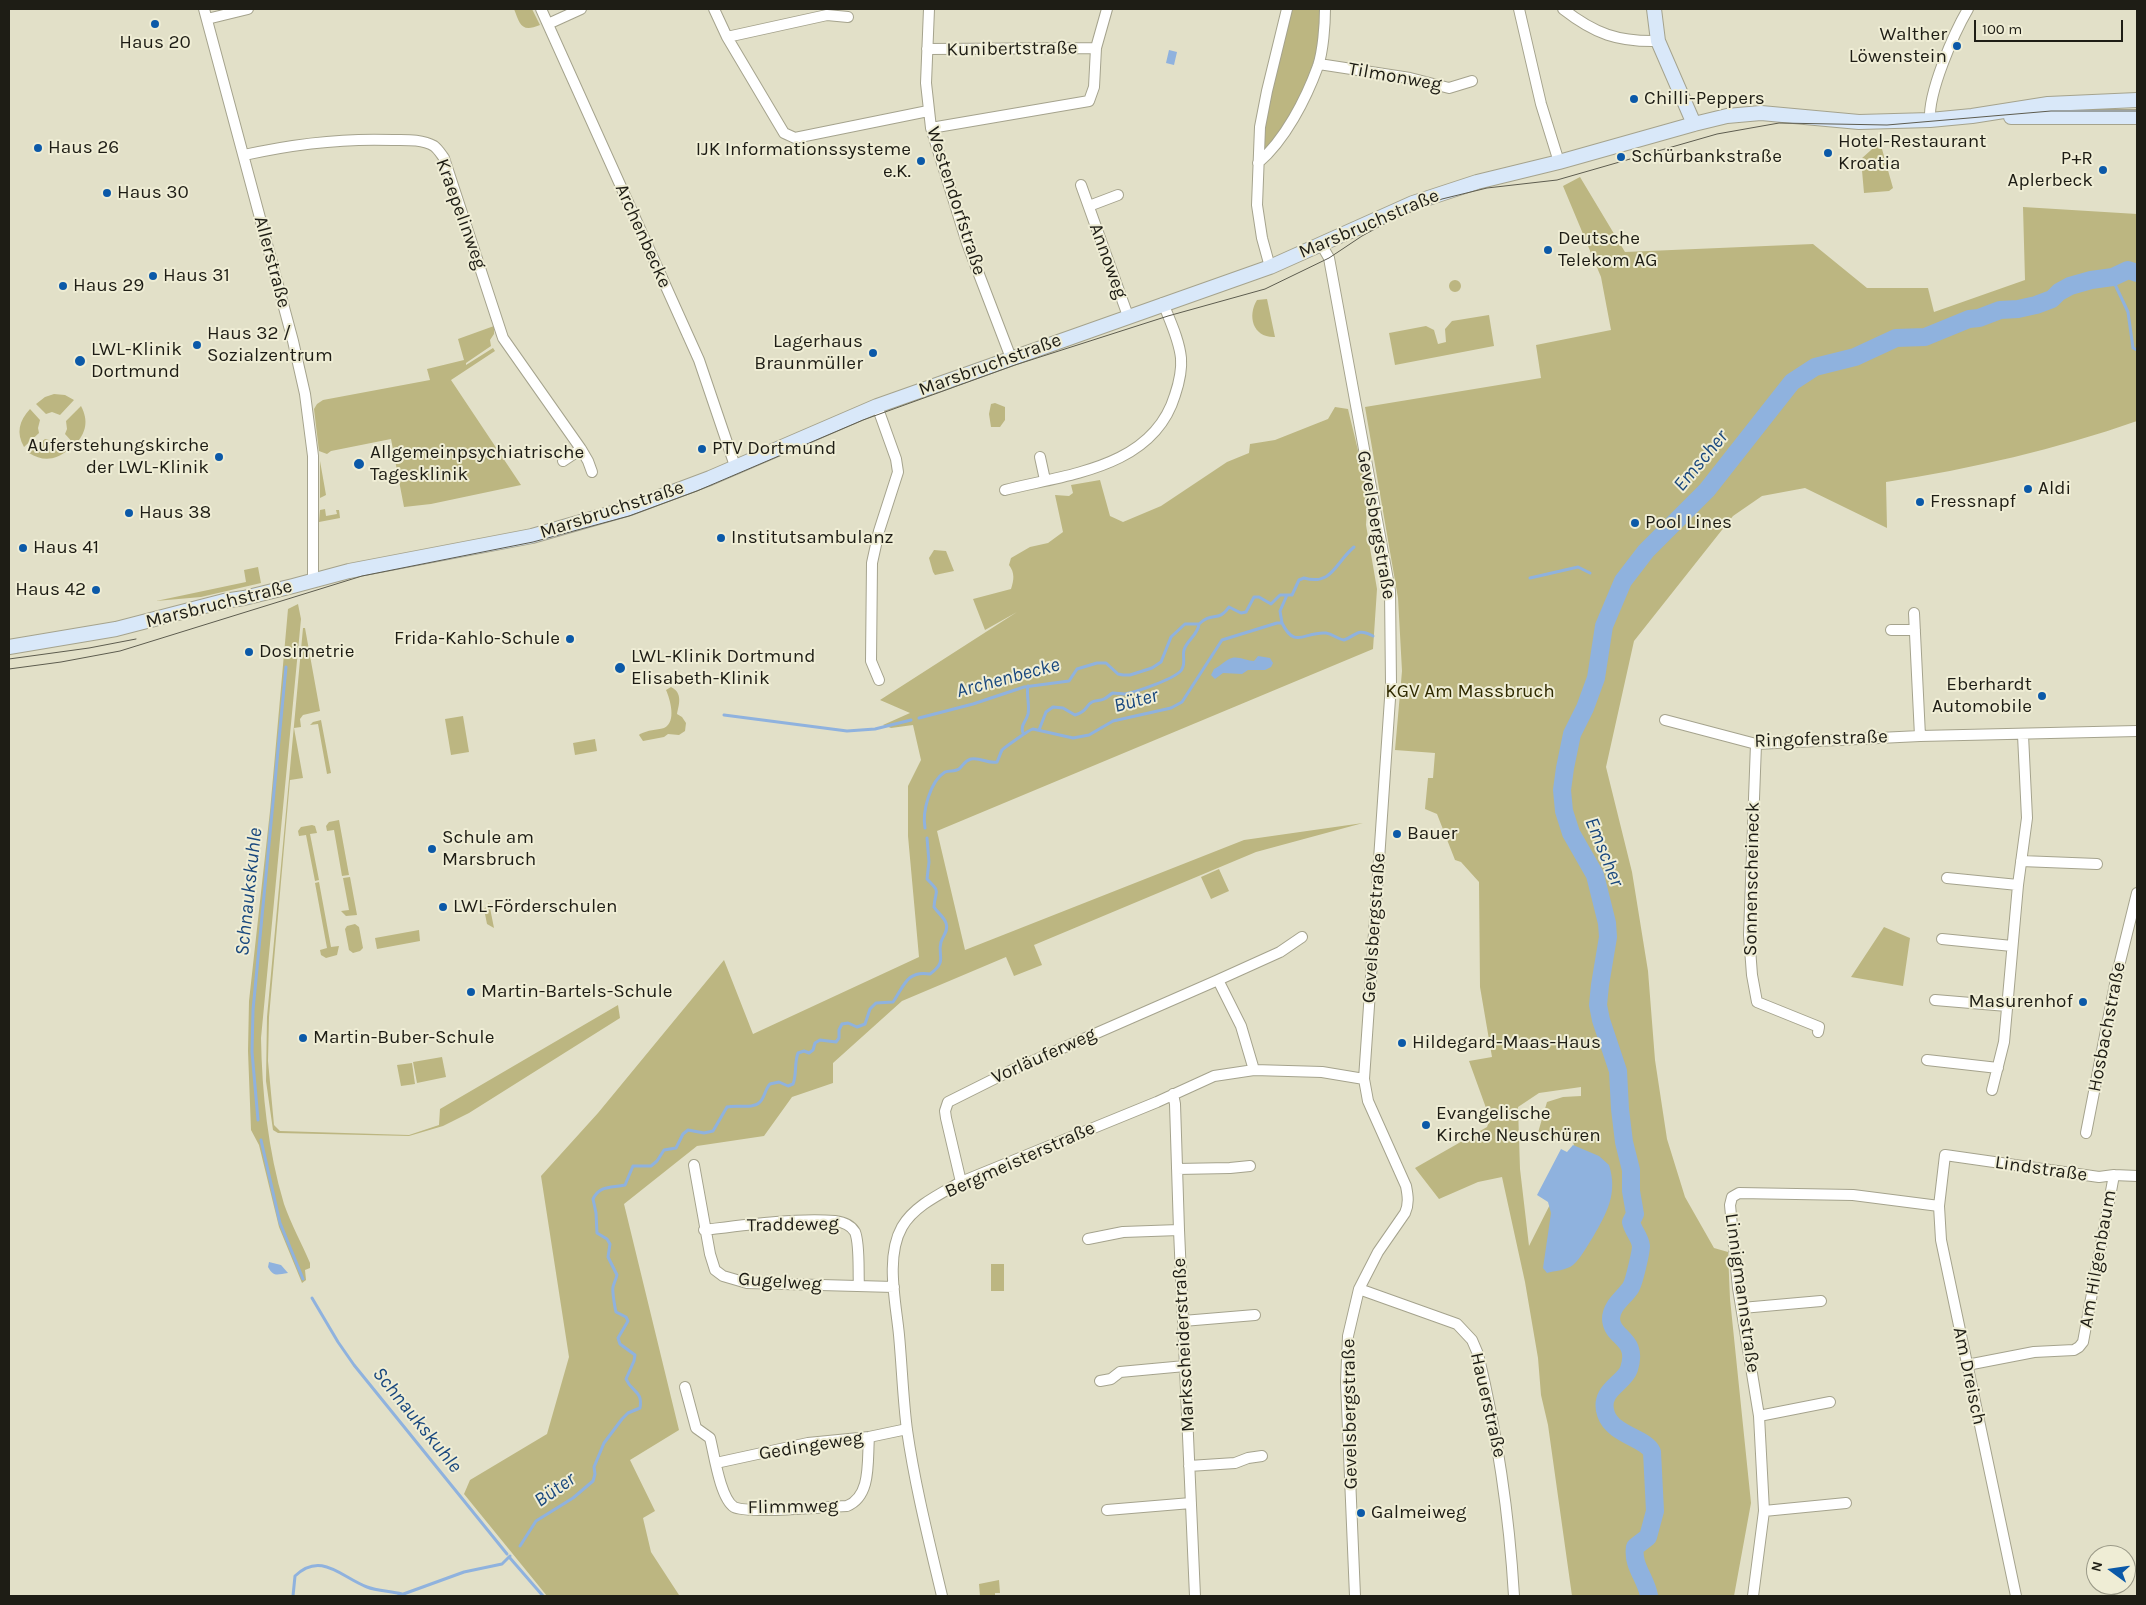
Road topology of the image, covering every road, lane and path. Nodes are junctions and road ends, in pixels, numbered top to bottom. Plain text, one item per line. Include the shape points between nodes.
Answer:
1 (248, 9) edge
2 (541, 9) edge
3 (581, 9) edge
4 (714, 9) edge
5 (929, 9) edge
6 (1107, 9) edge
7 (1287, 9) edge
8 (1325, 9) edge
9 (1519, 9) edge
10 (1563, 9) edge
11 (1654, 9) edge
12 (1968, 9) edge
13 (206, 14) edge
14 (848, 17) dead end
15 (548, 24) junction
16 (726, 37) junction
17 (1658, 41) junction
18 (1096, 48) junction
19 (927, 49) junction
20 (1319, 64) junction
21 (1472, 82) dead end
22 (2137, 100) edge
23 (928, 111) junction
24 (1972, 116) junction
25 (2137, 117) edge
26 (1930, 120) junction
27 (1694, 124) junction
28 (931, 128) junction
29 (244, 155) junction
30 (1559, 162) junction
31 (1258, 164) junction
32 (1082, 185) dead end
33 (1118, 195) dead end
34 (1089, 206) junction
35 (1321, 244) junction
36 (1270, 267) junction
37 (1163, 303) junction
38 (1128, 316) junction
39 (1011, 358) junction
40 (877, 406) junction
41 (581, 449) junction
42 (1040, 457) dead end
43 (562, 461) dead end
44 (735, 466) junction
45 (592, 472) dead end
46 (1045, 480) junction
47 (1005, 490) dead end
48 (313, 580) junction
49 (1914, 612) dead end
50 (1891, 630) dead end
51 (1915, 630) junction
52 (9, 647) edge
53 (879, 680) dead end
54 (1664, 720) dead end
55 (2137, 731) edge
56 (2023, 735) junction
57 (1920, 736) junction
58 (1756, 744) junction
59 (2021, 861) junction
60 (2098, 864) dead end
61 (1947, 878) dead end
62 (2018, 885) junction
63 (2137, 893) edge
64 (1302, 937) dead end
65 (1942, 939) dead end
66 (2012, 946) junction
67 (1218, 980) junction
68 (1935, 1000) dead end
69 (2007, 1006) junction
70 (1818, 1032) dead end
71 (1927, 1060) dead end
72 (1998, 1068) junction
73 (1254, 1070) junction
74 (1364, 1079) junction
75 (1992, 1090) dead end
76 (1173, 1094) junction
77 (2086, 1133) dead end
78 (1945, 1155) joint
79 (694, 1165) dead end
80 (1250, 1166) dead end
81 (1177, 1168) junction
82 (2114, 1175) junction
83 (2137, 1176) edge
84 (961, 1182) junction
85 (1938, 1206) junction
86 (704, 1230) junction
87 (1179, 1230) junction
88 (1088, 1239) dead end
89 (859, 1286) junction
90 (894, 1287) junction
91 (1359, 1290) junction
92 (1821, 1301) dead end
93 (1742, 1308) junction
94 (1255, 1315) dead end
95 (1183, 1321) junction
96 (1967, 1365) junction
97 (1186, 1366) junction
98 (1100, 1381) dead end
99 (685, 1387) dead end
100 (1830, 1402) dead end
101 (1759, 1416) junction
102 (907, 1429) junction
103 (868, 1437) junction
104 (1262, 1456) dead end
105 (716, 1463) junction
106 (1189, 1466) junction
107 (1191, 1503) junction
108 (1846, 1503) dead end
109 (1107, 1510) dead end
110 (1764, 1512) junction
111 (942, 1596) edge
112 (1195, 1596) edge
113 (1354, 1596) edge
114 (1514, 1596) edge
115 (1753, 1596) edge
116 (2016, 1596) edge

1 - 13 street
2 - 15 street, Archenbecke
3 - 15 street
4 - 16 street
5 - 19 street, Westendorfstraße
6 - 18 street
7 - 31 street via 1266,91
8 - 20 street
9 - 30 street via 1541,104
10 - 17 street via 1585,25 1609,36 1634,42
11 - 17 street
12 - 26 street via 1946,58 1930,108
13 - 29 street, Allerstraße
14 - 16 street via 827,15
15 - 44 street, Archenbecke via 699,360
16 - 23 street via 789,137
17 - 27 street
18 - 19 street, Kunibertstraße
18 - 28 street via 1094,86 1089,101
19 - 23 street, Westendorfstraße
20 - 21 street, Tilmonweg via 1410,78 1449,88
20 - 31 street via 1278,144
22 - 24 street, Marsbruchstraße via 2048,104
23 - 28 street, Westendorfstraße
24 - 25 street, Marsbruchstraße
24 - 26 street, Marsbruchstraße
26 - 27 street, Marsbruchstraße via 1859,122 1761,113 1726,116
27 - 30 street, Marsbruchstraße
28 - 39 street, Westendorfstraße via 968,243
29 - 41 street, Kraepelinweg via 325,141 365,139 416,140 435,147 444,158 503,338
29 - 48 street, Allerstraße via 305,394 312,456
30 - 35 street, Marsbruchstraße via 1477,182 1413,203
31 - 36 street via 1257,205
32 - 34 street, Annoweg
33 - 34 street, Annoweg
34 - 38 street, Annoweg
35 - 36 street, Marsbruchstraße
35 - 74 street, Gevelsbergstraße via 1329,258 1390,591 1391,684
36 - 37 street, Marsbruchstraße
37 - 38 street, Marsbruchstraße
37 - 46 street via 1178,343 1181,372 1171,407 1162,423 1140,446 1111,462
38 - 39 street, Marsbruchstraße
39 - 40 street, Marsbruchstraße
40 - 44 street, Marsbruchstraße
40 - 53 street via 898,472 872,563 871,661
41 - 43 street
41 - 45 street, Kraepelinweg
42 - 46 street
44 - 48 street, Marsbruchstraße via 656,499 532,536
46 - 47 street
48 - 52 street, Marsbruchstraße via 116,629
49 - 51 street
50 - 51 street
51 - 57 street
54 - 58 street, Ringofenstraße
55 - 56 street, Ringofenstraße
56 - 57 street, Ringofenstraße
56 - 59 street via 2027,818
57 - 58 street, Ringofenstraße
58 - 70 street, Sonnenscheineck via 1748,935 1757,1002 1819,1027
59 - 60 street
59 - 62 street
61 - 62 street
62 - 66 street
63 - 77 street, Hosbachstraße via 2117,974
64 - 67 street, Vorläuferweg via 1280,952
65 - 66 street
66 - 69 street
67 - 73 street via 1241,1026
67 - 84 street, Vorläuferweg via 1019,1067 948,1102 946,1118
68 - 69 street
69 - 72 street
71 - 72 street
72 - 75 street
73 - 74 street, Bergmeisterstraße via 1322,1072
73 - 76 street, Bergmeisterstraße via 1214,1076
74 - 91 street, Gevelsbergstraße via 1368,1101 1406,1186 1408,1207 1378,1252
76 - 81 street, Markscheiderstraße
76 - 84 street, Bergmeisterstraße
78 - 82 street, Lindstraße via 2086,1176
78 - 85 street, Am Dreisch
79 - 86 street, Gugelweg
80 - 81 street
81 - 87 street, Markscheiderstraße
82 - 83 street, Lindstraße
82 - 96 street, Am Hilgenbaum via 2079,1347
84 - 90 street, Bergmeisterstraße via 910,1215 901,1229 894,1255
85 - 93 street, Linnigmannstraße via 1854,1195 1739,1192 1732,1197 1730,1205
85 - 96 street, Am Dreisch via 1941,1240
86 - 89 street, Gugelweg via 715,1270 723,1276 747,1283
86 - 89 street, Traddeweg via 769,1222 836,1221 849,1224 856,1240
87 - 88 street via 1123,1232
87 - 95 street, Markscheiderstraße
89 - 90 street, Gugelweg
90 - 102 street, Bergmeisterstraße
91 - 113 street, Gevelsbergstraße via 1348,1336 1346,1382
91 - 114 street, Hauerstraße via 1457,1324 1472,1340 1478,1354 1500,1455
92 - 93 street
93 - 101 street, Linnigmannstraße
94 - 95 street
95 - 97 street, Markscheiderstraße
96 - 116 street, Am Dreisch
97 - 98 street via 1120,1372 1111,1379
97 - 106 street, Markscheiderstraße
99 - 105 street, Flimmweg via 696,1428 710,1438
100 - 101 street
101 - 110 street, Linnigmannstraße
102 - 103 street, Gedingeweg
102 - 111 street, Bergmeisterstraße via 925,1528
103 - 105 street, Gedingeweg via 808,1443
103 - 105 street, Flimmweg via 865,1487 854,1503 847,1506 798,1510 734,1507 723,1488
104 - 106 street via 1235,1463
106 - 107 street, Markscheiderstraße
107 - 109 street
107 - 112 street, Markscheiderstraße
108 - 110 street
110 - 115 street, Linnigmannstraße

